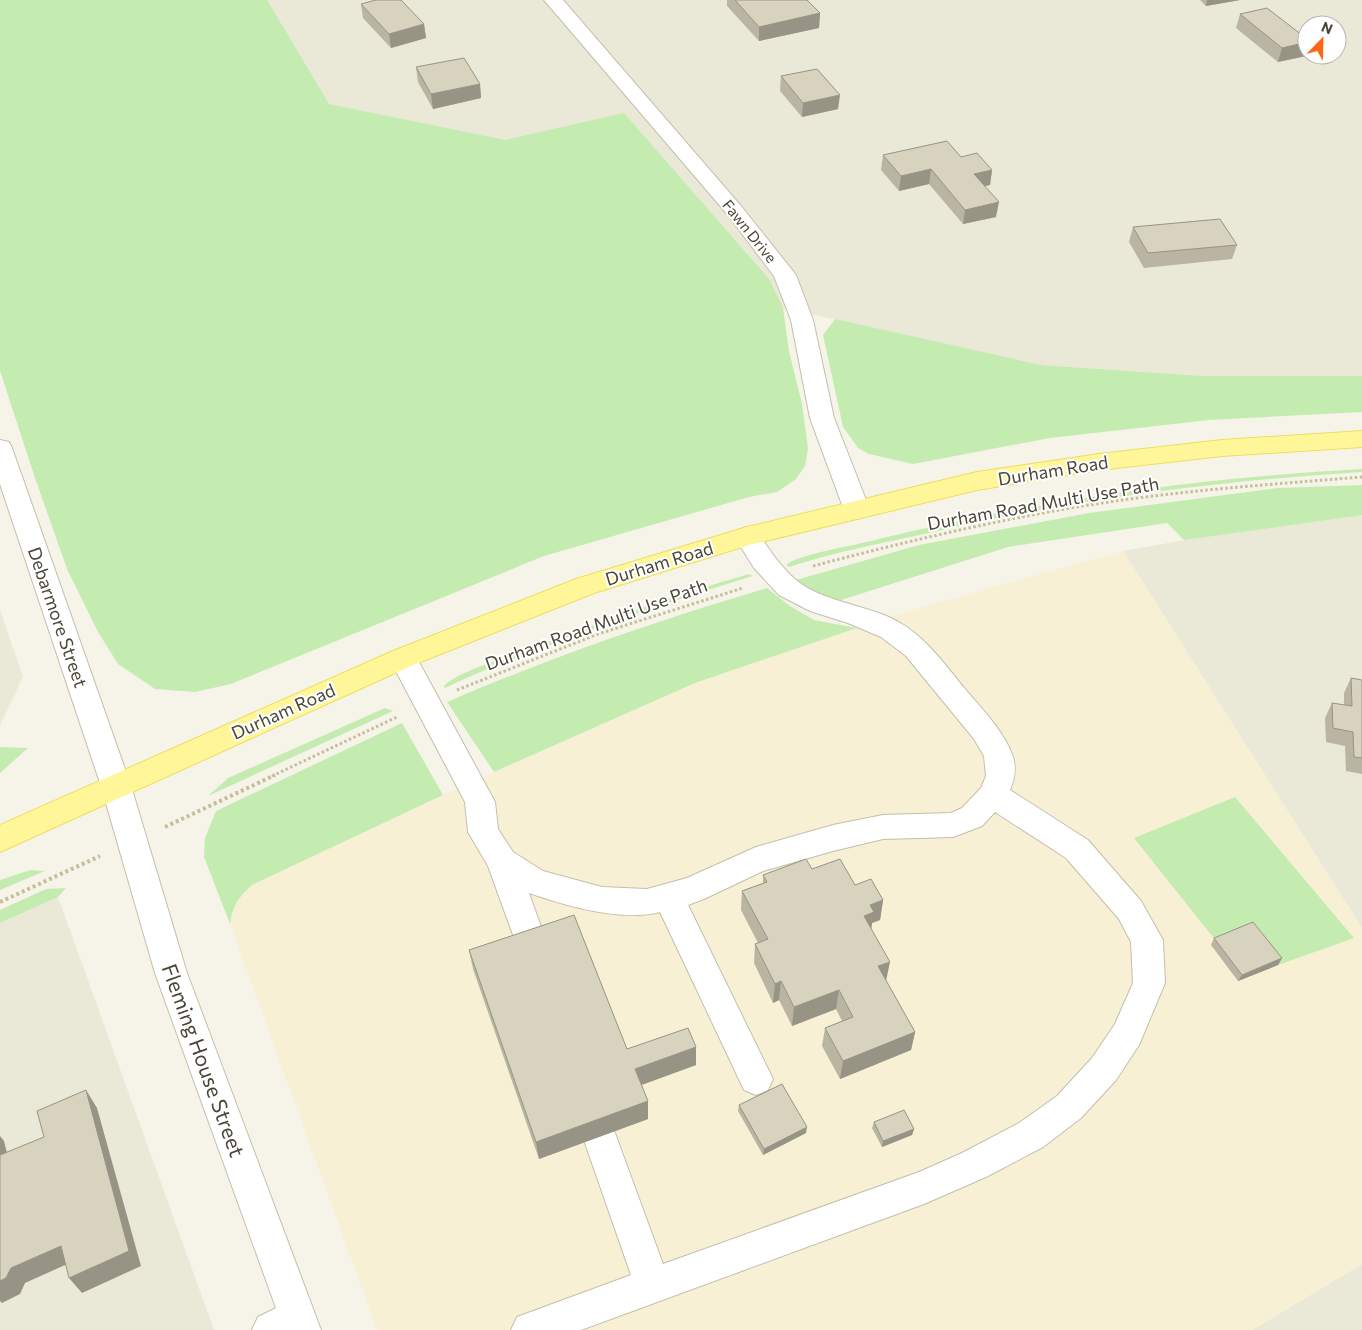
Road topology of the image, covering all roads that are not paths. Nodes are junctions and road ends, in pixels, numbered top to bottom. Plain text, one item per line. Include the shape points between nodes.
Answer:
1 (553, 0) edge
2 (1362, 439) edge
3 (0, 448) edge
4 (856, 510) junction
5 (747, 536) junction
6 (403, 658) junction
7 (116, 786) junction
8 (993, 795) junction
9 (0, 839) edge
10 (502, 861) junction
11 (668, 896) junction
12 (548, 991) edge
13 (578, 1075) edge
14 (756, 1078) dead end
15 (654, 1285) junction
16 (290, 1326) edge
17 (530, 1330) edge

1 - 4 street, Fawn Drive via 734,210 785,275 802,320 822,418
2 - 4 main road, Durham Road via 1222,448 1099,462 977,482
3 - 7 street, Debarmore Street
4 - 5 main road, Durham Road
5 - 6 main road, Durham Road via 585,586
5 - 8 street via 763,561 788,588 819,604 891,630 916,649 984,731 998,755 1001,776
6 - 7 main road, Durham Road
6 - 10 street via 480,802 483,832
7 - 9 main road, Durham Road
7 - 16 street, Fleming House Street via 170,972
8 - 11 street via 972,817 953,825 883,827 833,838 756,860 693,890
8 - 15 street via 1077,849 1130,910 1147,940 1148,983 1127,1034 1104,1069 1069,1107 1032,1135 974,1165 924,1187
10 - 11 street via 535,882 602,900 647,902
10 - 12 street
11 - 14 street
13 - 15 street
15 - 17 street

